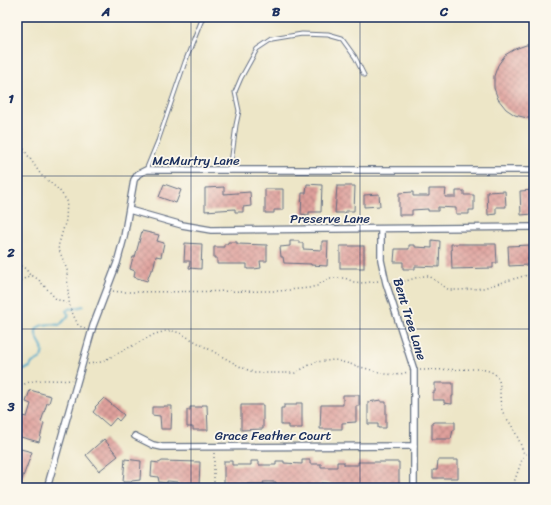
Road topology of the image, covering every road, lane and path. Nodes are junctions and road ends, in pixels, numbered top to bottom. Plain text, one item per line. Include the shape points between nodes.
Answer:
1 (203, 17) edge
2 (364, 74) dead end
3 (17, 139) edge
4 (146, 170) junction
5 (534, 170) edge
6 (230, 171) junction
7 (129, 210) junction
8 (534, 227) edge
9 (381, 229) junction
10 (17, 264) edge
11 (534, 274) edge
12 (34, 276) junction
13 (17, 283) edge
14 (386, 283) junction
15 (107, 289) junction
16 (69, 304) junction
17 (92, 332) junction
18 (83, 364) junction
19 (414, 370) junction
20 (78, 379) junction
21 (19, 390) dead end
22 (135, 436) dead end
23 (414, 446) junction
24 (213, 447) junction
25 (524, 454) junction
26 (534, 454) edge
27 (47, 488) edge
28 (53, 488) edge
29 (60, 488) edge
30 (214, 488) edge
31 (414, 488) edge
32 (512, 488) edge

1 - 4 lane
2 - 6 lane via 342,39 328,35 302,34 272,39 257,49 235,92 239,112
3 - 16 path via 41,175 59,190 67,201 66,220 58,247 67,270
4 - 6 street, McMurtry Lane
4 - 7 street, McMurtry Lane via 138,174 134,180
5 - 6 street, McMurtry Lane
7 - 9 street, Preserve Lane via 182,225 211,230
7 - 15 street, McMurtry Lane via 117,263
8 - 9 street, Preserve Lane
9 - 14 street, Bent Tree Lane via 381,260
10 - 12 path
11 - 14 path via 483,288 460,290 449,290 429,276 412,278 398,284
12 - 13 path
12 - 16 path via 56,298
14 - 15 path via 379,281 363,284 345,278 329,278 317,286 279,291 120,292
14 - 19 street, Bent Tree Lane
15 - 17 street, McMurtry Lane
16 - 17 path via 78,325
17 - 18 street, McMurtry Lane
18 - 19 path via 100,362 166,330 180,333 255,373 294,373 315,362 330,360 386,374 396,375
18 - 20 street, McMurtry Lane
19 - 23 street, Bent Tree Lane
19 - 25 path via 479,369 488,370 496,375 500,382 502,412 519,438
20 - 21 path via 32,381
20 - 27 street, McMurtry Lane
22 - 24 street, Grace Feather Court via 162,447
23 - 24 street, Grace Feather Court
23 - 31 street, Bent Tree Lane
24 - 30 path
25 - 26 path
25 - 32 path
28 - 29 street

